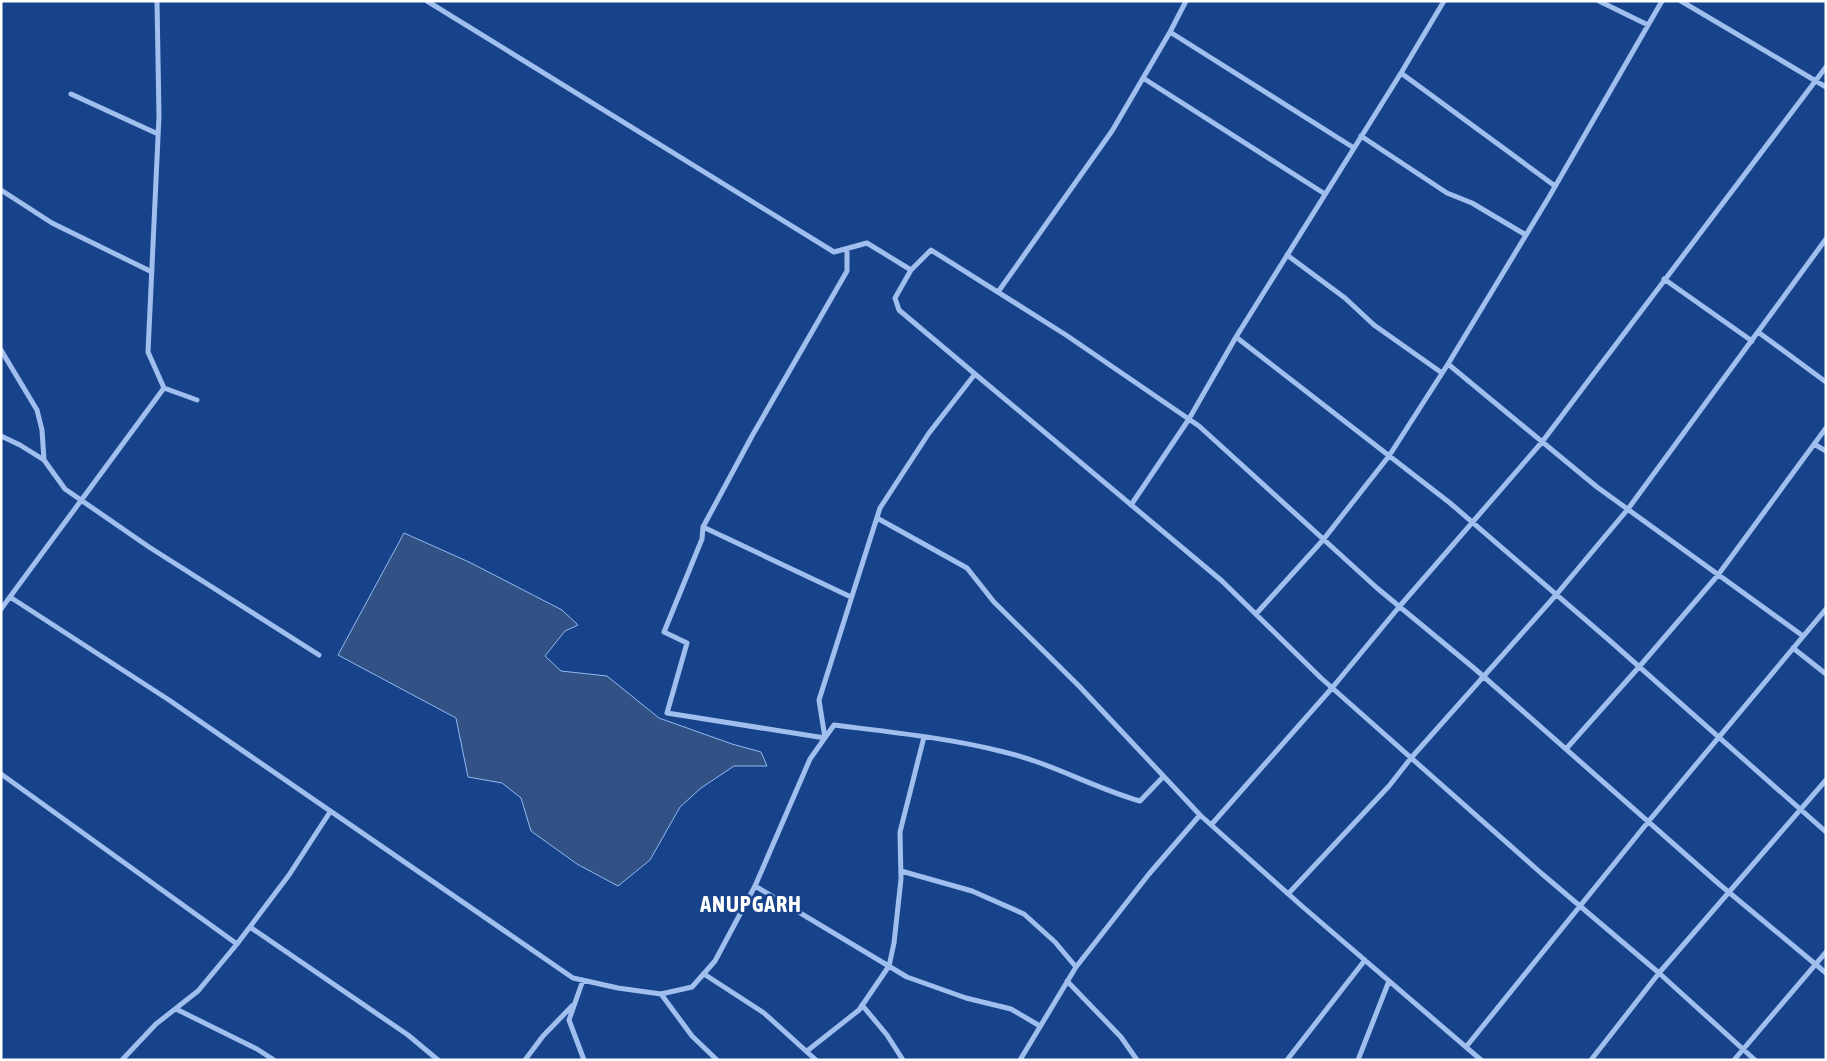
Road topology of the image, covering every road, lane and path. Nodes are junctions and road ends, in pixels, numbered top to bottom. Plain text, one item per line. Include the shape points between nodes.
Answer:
1 (157, 1) edge
2 (427, 1) edge
3 (1186, 1) edge
4 (1444, 1) edge
5 (1599, 1) edge
6 (1662, 1) edge
7 (1681, 1) edge
8 (1648, 25) junction
9 (1170, 32) junction
10 (1826, 67) edge
11 (1401, 73) junction
12 (1143, 78) junction
13 (1816, 81) junction
14 (1826, 87) edge
15 (71, 94) dead end
16 (158, 134) junction
17 (1361, 136) junction
18 (1354, 148) junction
19 (1556, 186) junction
20 (1, 190) edge
21 (1325, 194) junction
22 (1526, 235) junction
23 (1826, 239) edge
24 (847, 248) junction
25 (1287, 255) junction
26 (911, 270) junction
27 (152, 272) junction
28 (1664, 279) junction
29 (998, 292) junction
30 (1758, 332) junction
31 (1236, 337) junction
32 (1752, 340) junction
33 (1, 350) edge
34 (1448, 364) junction
35 (1442, 373) junction
36 (975, 374) junction
37 (1826, 382) edge
38 (164, 388) junction
39 (197, 400) dead end
40 (1189, 419) junction
41 (1826, 428) edge
42 (1, 436) edge
43 (1542, 442) junction
44 (1814, 444) junction
45 (1826, 451) edge
46 (1389, 456) junction
47 (44, 460) junction
48 (81, 500) junction
49 (1131, 505) junction
50 (1628, 509) junction
51 (877, 518) junction
52 (1472, 522) junction
53 (703, 527) junction
54 (1324, 540) junction
55 (1718, 574) junction
56 (1556, 595) junction
57 (851, 596) junction
58 (10, 597) junction
59 (3, 603) edge
60 (1399, 607) junction
61 (1, 609) edge
62 (1826, 609) edge
63 (1256, 614) junction
64 (1803, 636) junction
65 (1793, 648) junction
66 (319, 654) dead end
67 (1640, 667) junction
68 (1826, 674) edge
69 (1484, 677) junction
70 (1332, 688) junction
71 (924, 737) junction
72 (1719, 737) junction
73 (825, 738) junction
74 (1566, 749) junction
75 (1411, 758) junction
76 (1, 774) edge
77 (1163, 777) junction
78 (1826, 780) edge
79 (1801, 810) junction
80 (330, 812) junction
81 (1200, 815) junction
82 (1648, 822) junction
83 (1211, 825) junction
84 (1826, 832) edge
85 (901, 871) junction
86 (755, 886) junction
87 (1728, 892) junction
88 (1288, 894) junction
89 (1580, 906) junction
90 (250, 927) junction
91 (237, 944) junction
92 (1826, 952) edge
93 (1365, 960) junction
94 (1816, 965) junction
95 (888, 966) junction
96 (1076, 967) junction
97 (1659, 973) junction
98 (1826, 973) edge
99 (704, 974) junction
100 (583, 980) junction
101 (1389, 980) junction
102 (1067, 981) junction
103 (661, 994) junction
104 (574, 1003) junction
105 (862, 1005) junction
106 (176, 1009) junction
107 (1040, 1026) junction
108 (1466, 1047) junction
109 (1743, 1049) junction
110 (807, 1052) junction
111 (122, 1060) edge
112 (274, 1060) edge
113 (438, 1060) edge
114 (525, 1060) edge
115 (584, 1060) edge
116 (718, 1060) edge
117 (816, 1060) edge
118 (903, 1060) edge
119 (1020, 1060) edge
120 (1137, 1060) edge
121 (1287, 1060) edge
122 (1358, 1060) edge
123 (1481, 1060) edge
124 (1591, 1060) edge
125 (1734, 1060) edge
126 (1755, 1060) edge

1 - 16 street
2 - 24 street via 834,252
3 - 9 street
4 - 11 street
5 - 8 street
6 - 8 street
7 - 13 street
8 - 19 street
9 - 12 street
9 - 18 street
10 - 13 street
11 - 17 street
11 - 19 street
12 - 21 street
12 - 29 street via 1112,131
13 - 14 street
13 - 28 street
15 - 16 street
16 - 27 street
17 - 18 street
17 - 22 street via 1447,193 1472,203
18 - 21 street
19 - 22 street
20 - 27 street via 52,223
21 - 25 street
22 - 34 street
23 - 30 street
24 - 26 street via 867,243
24 - 53 street via 847,271
25 - 31 street
25 - 35 street via 1345,298 1374,325
26 - 29 street via 931,250
26 - 36 street via 894,298 899,310
27 - 38 street via 148,352
28 - 32 street
28 - 43 street
29 - 40 street
30 - 32 street
30 - 37 street
31 - 40 street
31 - 46 street
32 - 50 street
33 - 47 street via 36,410 42,430
34 - 35 street
34 - 43 street
35 - 46 street
36 - 49 street
36 - 51 street via 929,433 880,508
38 - 39 street
38 - 48 street
40 - 49 street
40 - 54 street
41 - 44 street
42 - 47 street
43 - 50 street
43 - 52 street
44 - 45 street
44 - 55 street
46 - 52 street
46 - 54 street
47 - 48 street via 66,489
48 - 58 street
48 - 66 street via 149,547
49 - 63 street via 1222,581
50 - 55 street
50 - 56 street
51 - 57 street
51 - 77 street via 967,568 994,602 1079,686
52 - 56 street
52 - 60 street
53 - 57 street
53 - 73 street via 702,538 664,632 687,643 666,713
54 - 60 street
54 - 63 street
55 - 64 street
55 - 67 street
56 - 67 street
56 - 69 street
57 - 73 street via 819,700
58 - 59 street
58 - 80 street via 169,700
59 - 61 street
60 - 69 street
60 - 70 street
62 - 64 street
63 - 70 street
64 - 65 street
65 - 68 street
65 - 72 street
67 - 72 street
67 - 74 street
69 - 74 street
69 - 75 street
70 - 75 street
70 - 83 street
71 - 73 street via 834,725
71 - 77 street via 1005,752 1061,771 1112,794 1140,801
71 - 85 street via 900,832
72 - 79 street
72 - 82 street
73 - 86 street via 810,758
74 - 82 street
75 - 88 street
75 - 89 street
76 - 91 street
77 - 81 street
78 - 79 street
79 - 84 street
79 - 87 street
80 - 90 street
80 - 100 street via 573,978
81 - 83 street
81 - 96 street
82 - 87 street
82 - 89 street
83 - 88 street
85 - 95 street via 894,943
85 - 96 street via 972,891 1024,914 1055,942
86 - 95 street
86 - 99 street via 715,961
87 - 94 street
87 - 97 street
88 - 93 street
89 - 97 street
89 - 108 street
90 - 91 street
90 - 113 street via 408,1035
91 - 106 street via 198,991
92 - 94 street
93 - 101 street
93 - 121 street
94 - 98 street
94 - 109 street
95 - 105 street
95 - 107 street via 908,977 966,998 1011,1009
96 - 102 street
97 - 109 street
97 - 124 street
99 - 103 street via 692,988
99 - 110 street via 764,1013
100 - 103 street
100 - 104 street
101 - 108 street
101 - 122 street
102 - 107 street
102 - 120 street via 1121,1037
103 - 116 street via 692,1036
104 - 114 street
104 - 115 street via 569,1020
105 - 110 street
105 - 118 street via 887,1034
106 - 111 street via 156,1024
106 - 112 street
107 - 119 street
108 - 123 street
109 - 125 street
109 - 126 street
110 - 117 street

